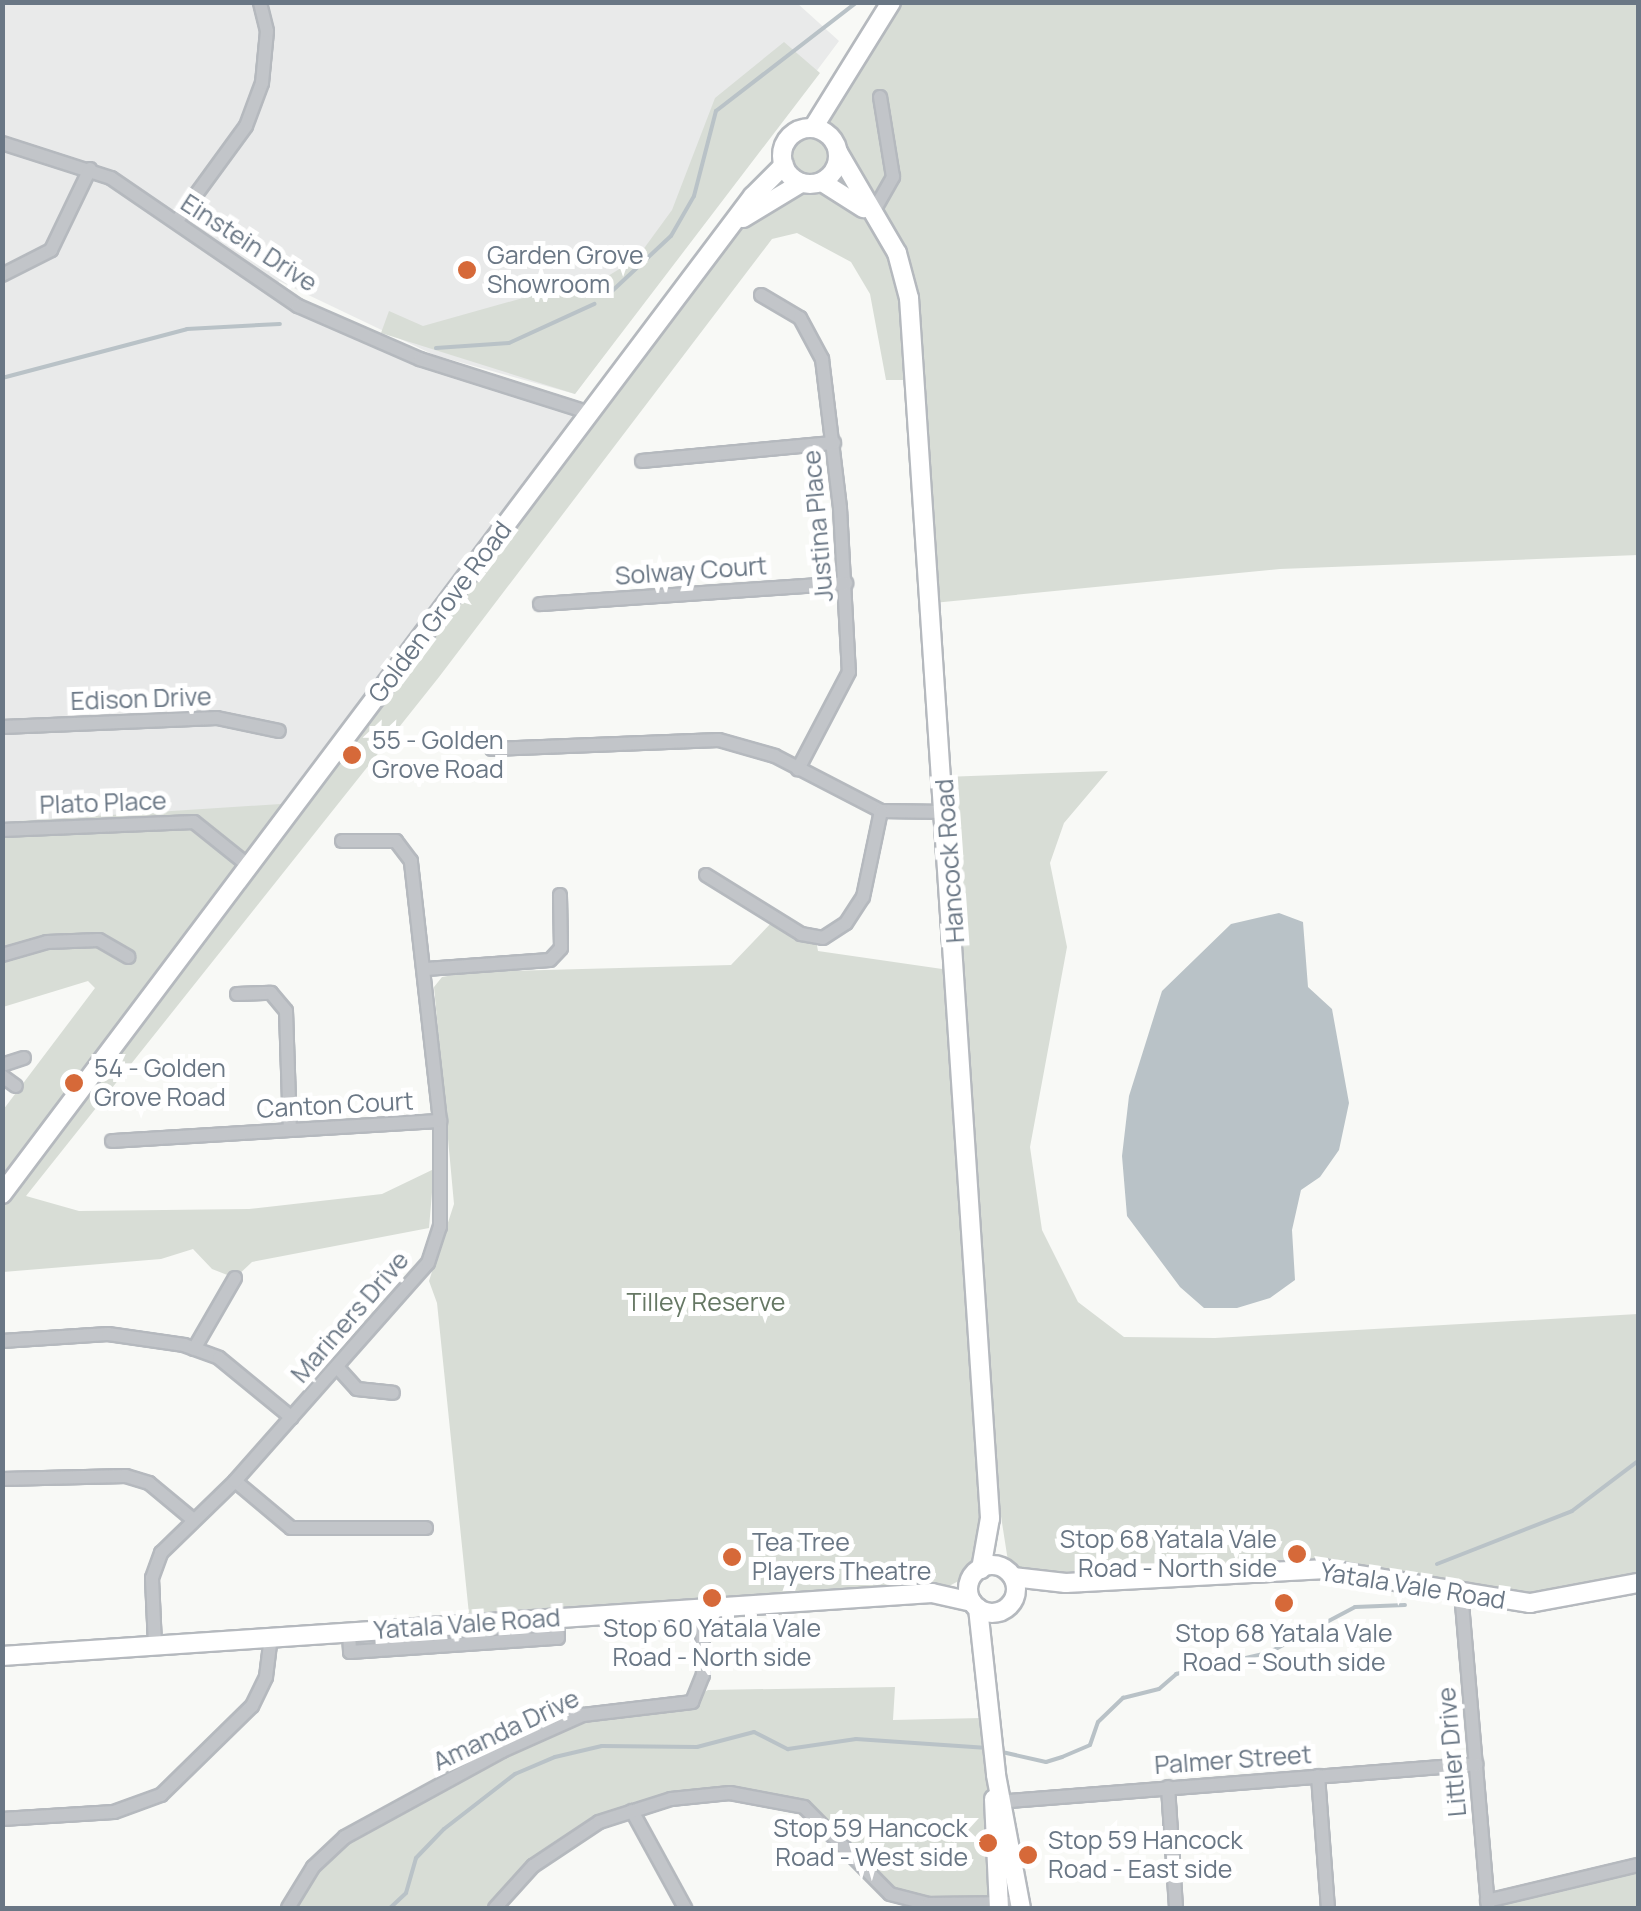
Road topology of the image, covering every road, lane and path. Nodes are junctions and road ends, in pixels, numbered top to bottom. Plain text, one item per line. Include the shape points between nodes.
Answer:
1 (260, 2) edge
2 (891, 2) edge
3 (850, 72) junction
4 (880, 97) dead end
5 (813, 128) junction
6 (2, 142) edge
7 (836, 146) junction
8 (784, 165) junction
9 (90, 169) junction
10 (822, 182) junction
11 (802, 183) junction
12 (872, 214) junction
13 (176, 222) junction
14 (735, 224) junction
15 (2, 275) edge
16 (761, 295) dead end
17 (590, 413) junction
18 (834, 443) junction
19 (642, 461) dead end
20 (846, 582) junction
21 (540, 604) dead end
22 (2, 727) edge
23 (279, 732) dead end
24 (492, 749) dead end
25 (798, 769) junction
26 (881, 810) junction
27 (947, 812) junction
28 (2, 830) edge
29 (342, 842) dead end
30 (249, 866) junction
31 (706, 874) dead end
32 (560, 895) dead end
33 (2, 955) edge
34 (129, 958) dead end
35 (426, 969) junction
36 (237, 994) dead end
37 (24, 1058) dead end
38 (2, 1065) edge
39 (2, 1076) edge
40 (16, 1086) dead end
41 (440, 1122) junction
42 (290, 1130) junction
43 (112, 1141) dead end
44 (2, 1194) edge
45 (235, 1278) dead end
46 (2, 1341) edge
47 (194, 1349) junction
48 (338, 1368) junction
49 (392, 1393) dead end
50 (292, 1418) junction
51 (2, 1479) edge
52 (234, 1481) junction
53 (191, 1518) junction
54 (990, 1518) junction
55 (426, 1528) dead end
56 (977, 1572) junction
57 (1009, 1573) junction
58 (1066, 1583) junction
59 (1638, 1583) edge
60 (932, 1592) junction
61 (1462, 1592) junction
62 (975, 1605) junction
63 (1007, 1606) junction
64 (702, 1608) junction
65 (270, 1638) junction
66 (155, 1646) junction
67 (2, 1656) edge
68 (989, 1693) junction
69 (1476, 1764) junction
70 (1318, 1776) junction
71 (1168, 1787) junction
72 (998, 1802) junction
73 (632, 1811) junction
74 (2, 1819) edge
75 (1638, 1865) edge
76 (1488, 1905) edge
77 (999, 1906) edge
78 (1020, 1906) edge
79 (288, 1908) edge
80 (495, 1908) edge
81 (686, 1908) edge
82 (1176, 1908) edge
83 (1328, 1908) edge

1 - 13 street via 267,30 262,82 246,126
2 - 3 main road
3 - 5 main road
3 - 7 main road
4 - 12 street via 893,178
5 - 7 main road
5 - 8 main road via 788,138
6 - 9 street, Einstein Drive
7 - 10 main road via 835,170
7 - 12 main road, Hancock Road
8 - 11 main road
8 - 14 main road, Golden Grove Road
9 - 13 street, Einstein Drive
9 - 15 street via 52,250
10 - 11 main road
10 - 12 main road, Hancock Road
11 - 14 main road, Golden Grove Road
12 - 27 main road, Hancock Road via 897,253 909,298
13 - 17 street, Einstein Drive via 298,306 420,359
14 - 17 main road, Golden Grove Road
16 - 18 street, Justina Place via 800,318 822,359
17 - 30 main road, Golden Grove Road
18 - 19 street
18 - 20 street, Justina Place
20 - 21 street, Solway Court
20 - 25 street, Justina Place via 848,672
22 - 23 street, Edison Drive via 216,718
24 - 25 street via 698,738 747,744
25 - 26 street
26 - 27 street
26 - 31 street via 864,897 846,923 824,938 801,934
27 - 54 main road, Hancock Road
28 - 30 street, Plato Place via 194,822
29 - 35 street, Mariners Drive via 396,841 411,861
30 - 44 main road, Golden Grove Road
32 - 35 street via 561,948 550,960
33 - 34 street via 47,942 100,940
35 - 41 street, Mariners Drive
36 - 42 street via 271,993 286,1012
37 - 38 street
39 - 40 street
41 - 42 street, Canton Court
41 - 48 street, Mariners Drive via 444,1202 428,1263
42 - 43 street, Canton Court
45 - 47 street
46 - 47 street via 108,1334
47 - 50 street via 228,1364
48 - 49 street via 357,1389
48 - 50 street, Mariners Drive
50 - 52 street, Mariners Drive
51 - 53 street via 126,1476 149,1483
52 - 53 street, Mariners Drive
52 - 55 street via 291,1528 310,1533
53 - 66 street, Mariners Drive via 155,1564
54 - 56 main road, Hancock Road
54 - 57 main road, Hancock Road
56 - 57 main road, Yatala Vale Road
56 - 60 main road, Yatala Vale Road
56 - 62 main road, Hancock Road
57 - 58 main road, Yatala Vale Road
57 - 63 main road, Hancock Road
58 - 61 main road, Yatala Vale Road via 1322,1569
58 - 63 main road, Yatala Vale Road
59 - 61 main road, Yatala Vale Road via 1530,1603
60 - 62 main road, Yatala Vale Road
60 - 64 main road, Yatala Vale Road
61 - 69 street, Littler Drive
62 - 63 main road, Yatala Vale Road
62 - 68 main road
63 - 68 main road
64 - 65 main road, Yatala Vale Road
64 - 79 street, Amanda Drive via 704,1675 692,1702 583,1715 502,1751 345,1837 314,1867
65 - 66 main road, Yatala Vale Road
65 - 74 street via 266,1677 252,1706 161,1796 114,1812
66 - 67 main road, Yatala Vale Road
68 - 72 main road
69 - 70 street, Palmer Street
69 - 76 street, Littler Drive
70 - 71 street, Palmer Street
70 - 83 street
71 - 72 street, Palmer Street
71 - 82 street
72 - 77 main road
72 - 78 main road
73 - 77 street via 701,1795 786,1802 814,1816 890,1894 914,1903
73 - 80 street via 568,1841
73 - 81 street
75 - 76 street
77 - 78 street

